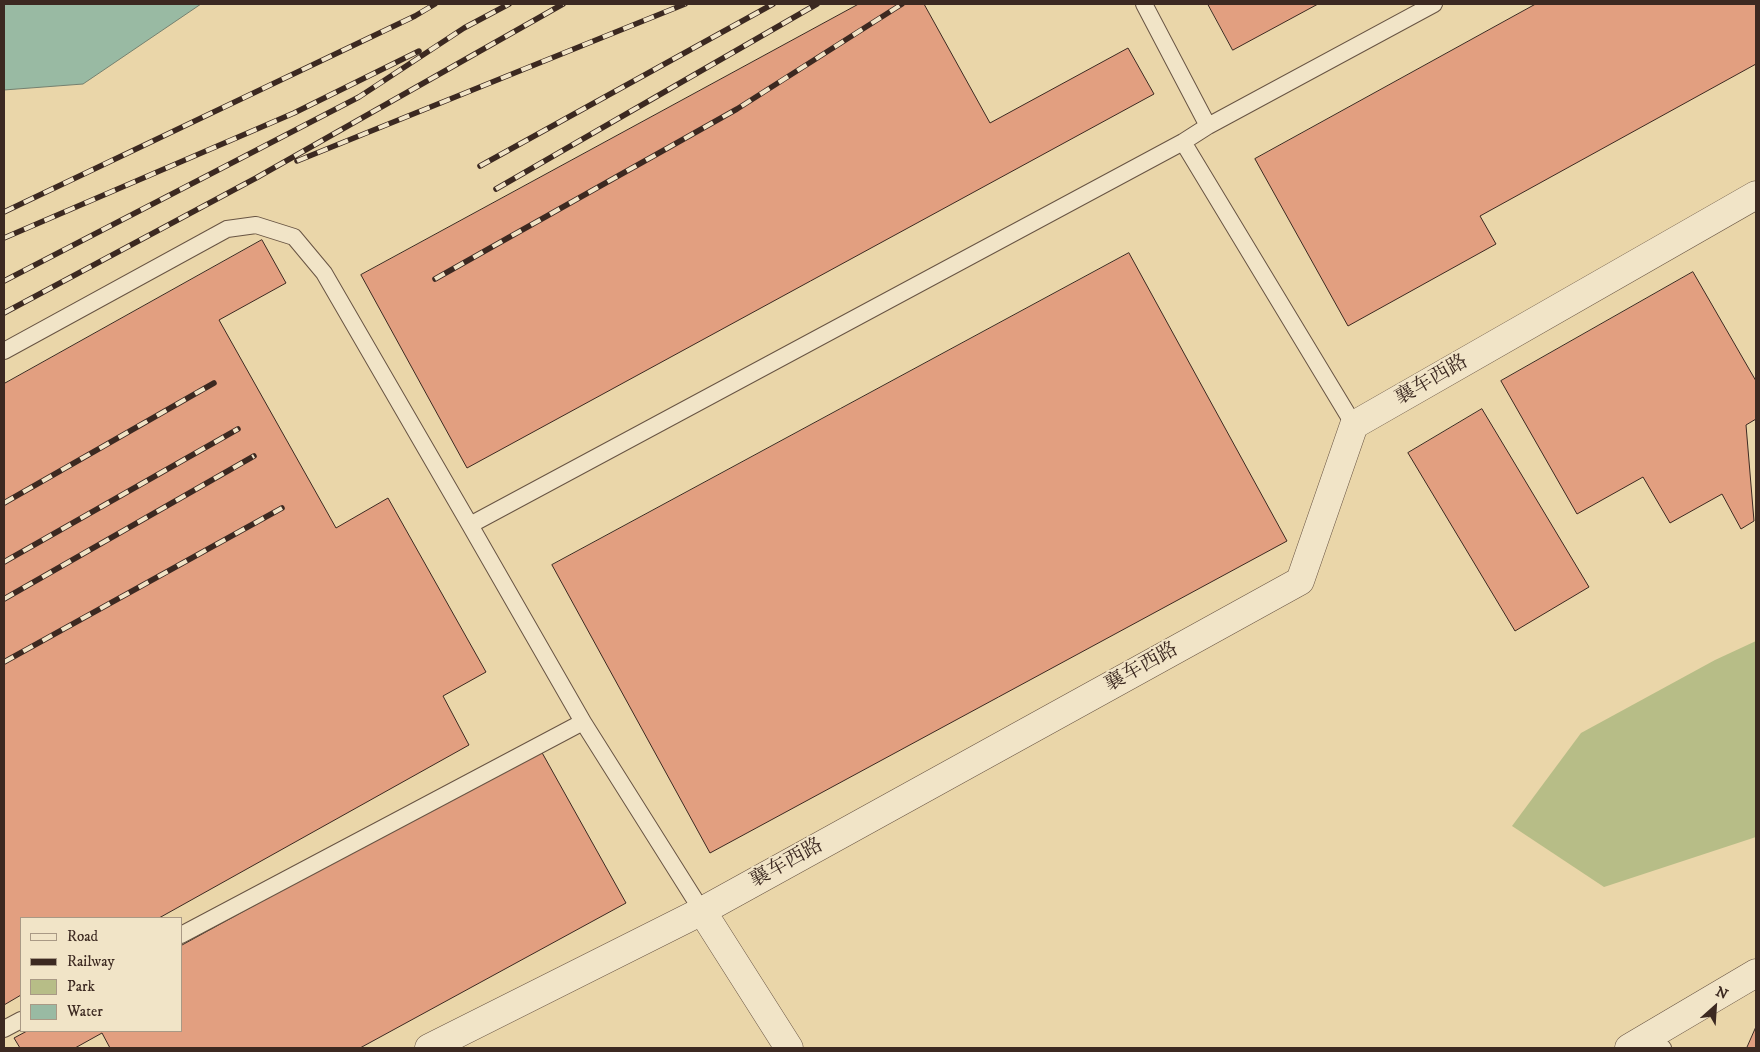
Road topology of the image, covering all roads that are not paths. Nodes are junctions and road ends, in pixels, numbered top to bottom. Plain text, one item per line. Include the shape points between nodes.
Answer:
1 (1144, 4) edge
2 (1434, 4) edge
3 (1208, 126) junction
4 (1183, 142) junction
5 (1756, 195) edge
6 (4, 351) edge
7 (1354, 425) junction
8 (470, 525) junction
9 (583, 722) junction
10 (702, 911) junction
11 (182, 934) edge
12 (1756, 973) edge
13 (20, 1021) edge
14 (4, 1029) edge
15 (1645, 1045) edge
16 (429, 1048) edge
17 (789, 1048) edge

1 - 3 lane
2 - 3 lane
3 - 4 lane
4 - 7 lane
4 - 8 lane
5 - 7 street, 襄车西路
6 - 8 lane via 227,228 256,225 294,237 324,273
7 - 10 street, 襄车西路 via 1300,581
8 - 9 lane
9 - 10 lane
9 - 11 lane
10 - 16 street, 襄车西路
10 - 17 street
12 - 15 street
13 - 14 lane

